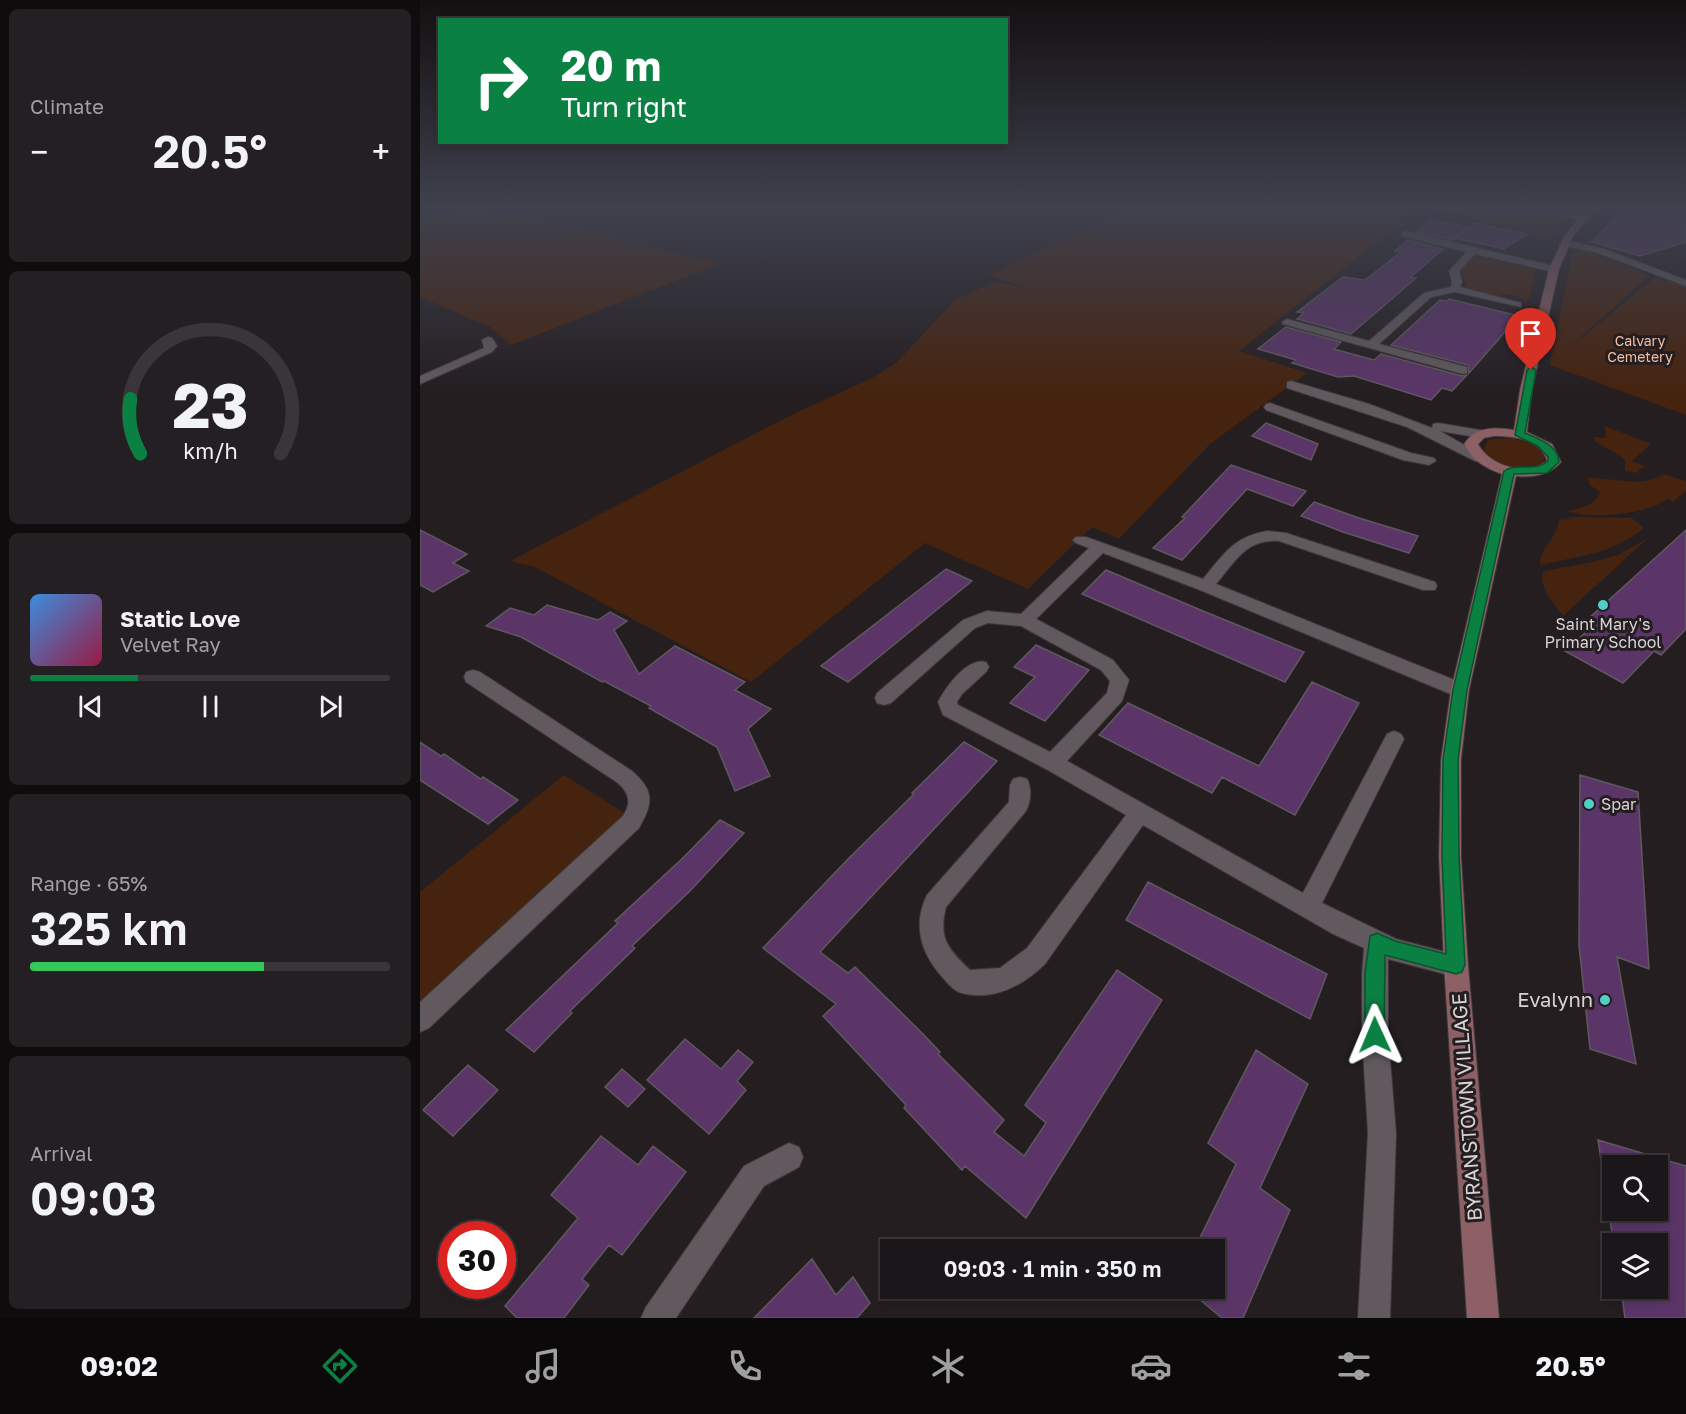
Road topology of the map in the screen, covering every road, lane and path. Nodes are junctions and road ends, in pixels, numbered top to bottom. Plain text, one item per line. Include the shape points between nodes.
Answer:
1 (1554, 269) edge
2 (1455, 270) edge
3 (1650, 270) edge
4 (1686, 283) edge
5 (1455, 289) junction
6 (1517, 305) dead end
7 (1287, 322) dead end
8 (488, 340) dead end
9 (1371, 345) junction
10 (1463, 370) dead end
11 (420, 380) edge
12 (1291, 385) dead end
13 (1270, 407) dead end
14 (1326, 411) junction
15 (1404, 420) junction
16 (1481, 434) junction
17 (1520, 435) junction
18 (1480, 458) junction
19 (1430, 461) dead end
20 (1510, 471) junction
21 (1081, 540) dead end
22 (1100, 547) junction
23 (1206, 585) junction
24 (1429, 586) dead end
25 (1024, 620) junction
26 (980, 667) dead end
27 (473, 677) dead end
28 (1460, 690) junction
29 (884, 698) dead end
30 (1394, 739) dead end
31 (1053, 763) junction
32 (1020, 785) dead end
33 (1140, 812) junction
34 (1308, 907) junction
35 (1377, 942) junction
36 (1456, 965) junction
37 (420, 1019) edge
38 (789, 1157) dead end
39 (657, 1318) edge
40 (1374, 1318) edge
41 (1483, 1318) edge

1 - 17 street via 1526,390
2 - 5 street
3 - 4 street
5 - 6 street
5 - 9 street via 1428,295
7 - 9 street
8 - 11 street via 488,350
9 - 10 street
12 - 14 street
13 - 14 street
14 - 15 street
14 - 19 street via 1408,457
15 - 16 street
15 - 18 street via 1447,438
16 - 17 street
16 - 18 street via 1471,444
17 - 20 street via 1542,444 1554,462 1543,471
18 - 20 street
20 - 28 street, BYRANSTOWN VILLAGE
21 - 22 street
22 - 23 street
22 - 25 street
23 - 24 street via 1240,545 1265,534
23 - 28 street
25 - 29 street via 987,617 969,624
25 - 31 street via 1107,665 1120,680 1115,696
26 - 31 street via 955,689 947,702 950,710
27 - 37 street via 625,777 637,788 640,804 624,830
28 - 36 street, BYRANSTOWN VILLAGE via 1451,760 1450,856
30 - 34 street
31 - 33 street
32 - 33 street via 1019,805 935,902 929,921 933,946 964,981 983,985 1002,981 1022,970
33 - 34 street
34 - 35 street
35 - 36 street
35 - 40 street via 1375,1035 1382,1133
36 - 41 street, BYRANSTOWN VILLAGE
38 - 39 street via 754,1176

